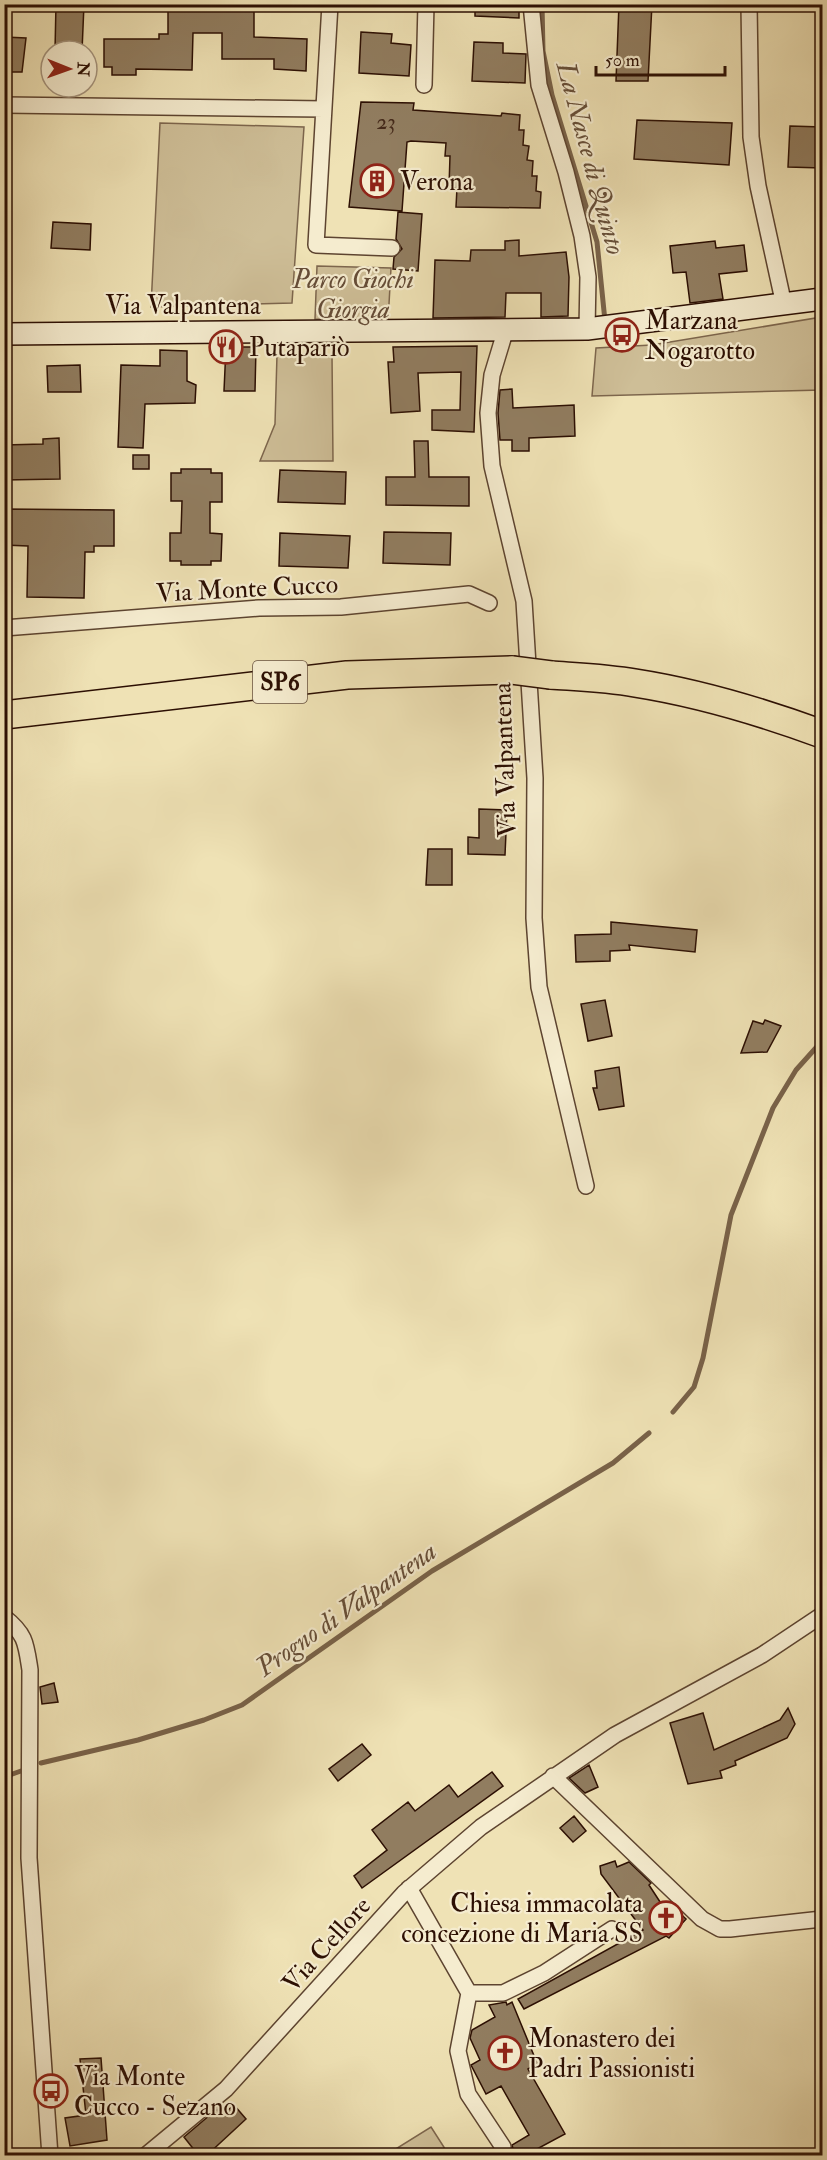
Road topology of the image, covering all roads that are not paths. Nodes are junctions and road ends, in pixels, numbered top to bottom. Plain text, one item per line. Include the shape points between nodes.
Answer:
1 (330, 4) edge
2 (426, 4) edge
3 (531, 4) edge
4 (749, 4) edge
5 (424, 85) dead end
6 (4, 105) edge
7 (324, 109) junction
8 (392, 248) dead end
9 (822, 299) edge
10 (784, 305) junction
11 (587, 329) junction
12 (505, 332) junction
13 (4, 334) edge
14 (489, 603) dead end
15 (4, 628) edge
16 (4, 716) edge
17 (822, 734) edge
18 (586, 1186) dead end
19 (822, 1615) edge
20 (4, 1617) edge
21 (553, 1776) junction
22 (409, 1888) junction
23 (822, 1920) edge
24 (612, 1929) dead end
25 (469, 1993) junction
26 (503, 2147) dead end
27 (50, 2156) edge
28 (145, 2156) edge

1 - 7 street
2 - 5 street
3 - 11 street via 539,85 582,236 588,277
4 - 10 street via 752,137 758,186
6 - 7 street
7 - 8 street via 316,245
9 - 10 street, Via Valpantena
10 - 11 street, Via Valpantena
11 - 12 street, Via Valpantena
12 - 13 street, Via Valpantena
12 - 18 street, Via Valpantena via 492,375 488,413 492,466 524,601 534,778 534,918 539,987
14 - 15 street, Via Monte Cucco via 469,594 340,607 258,608
16 - 17 highway, SP6, bridge via 347,675 512,670 633,682 687,693
19 - 21 street, Via Cellore via 762,1655 615,1735
20 - 27 street via 26,1640 30,1670 29,1858
21 - 22 street, Via Cellore via 481,1827
21 - 23 street via 702,1919 720,1929
22 - 25 street
22 - 28 street, Via Cellore via 226,2089
24 - 25 street via 544,1973 503,1993
25 - 26 street via 458,2050 468,2094

